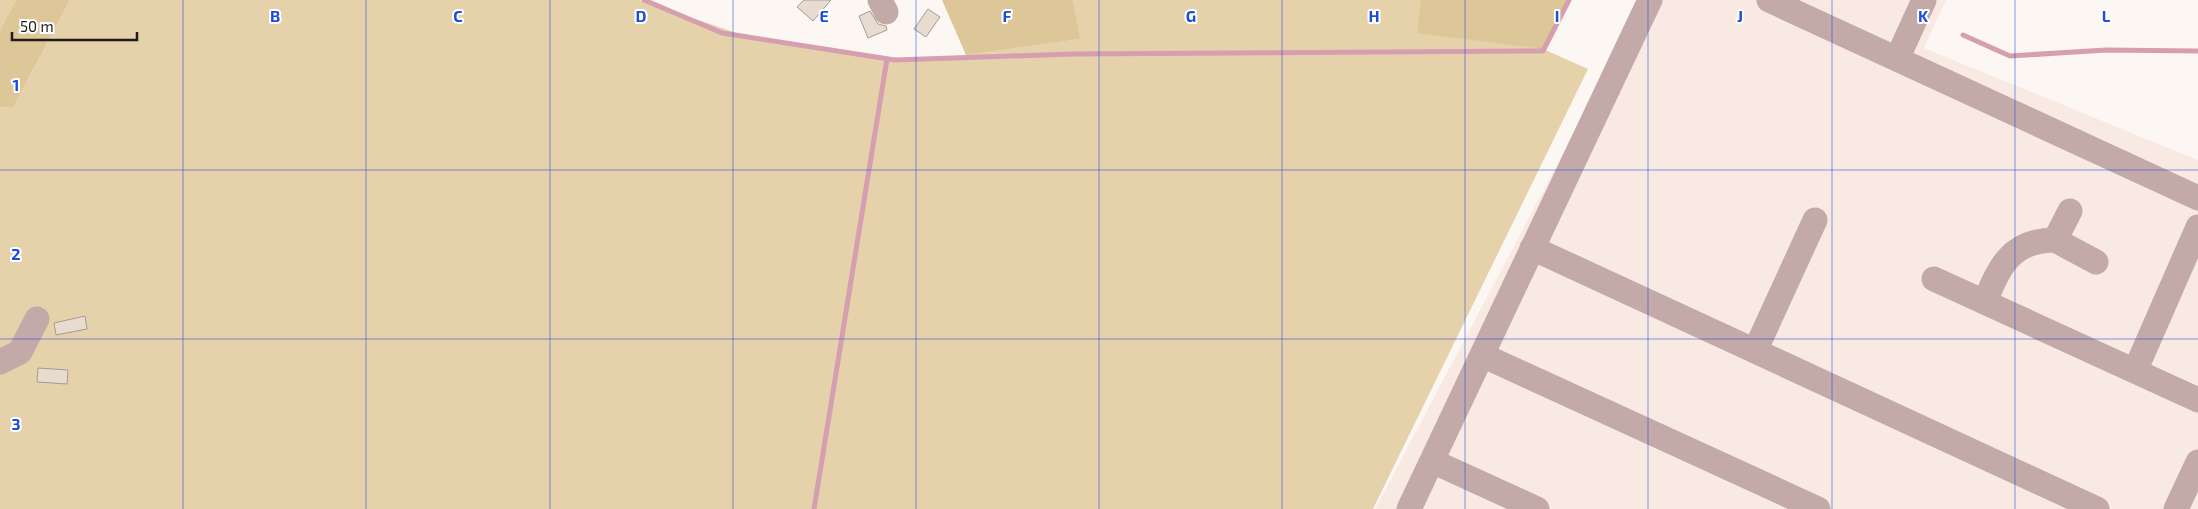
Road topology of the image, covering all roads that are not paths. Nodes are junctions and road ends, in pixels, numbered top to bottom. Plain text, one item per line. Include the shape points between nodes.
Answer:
1 (1650, 0) edge
2 (1769, 0) edge
3 (1924, 0) edge
4 (1897, 59) junction
5 (2198, 198) edge
6 (2070, 211) dead end
7 (1816, 220) dead end
8 (2198, 227) edge
9 (2055, 240) junction
10 (1532, 248) junction
11 (2096, 262) dead end
12 (1934, 279) dead end
13 (1985, 302) junction
14 (38, 319) dead end
15 (1755, 351) junction
16 (1482, 355) junction
17 (0, 362) edge
18 (2135, 371) junction
19 (2198, 400) edge
20 (1432, 461) junction
21 (2198, 462) edge
22 (1409, 509) edge
23 (1537, 509) edge
24 (1818, 509) edge
25 (2097, 509) edge
26 (2176, 509) edge

1 - 10 lane
2 - 4 lane
3 - 4 lane
4 - 5 lane
6 - 9 lane
7 - 15 lane
8 - 18 lane
9 - 11 lane
9 - 13 lane via 2028,244 2008,257 1997,272
10 - 15 lane
10 - 16 lane
12 - 13 lane
13 - 18 lane
14 - 17 lane via 20,352
15 - 25 lane
16 - 20 lane
16 - 24 lane
18 - 19 lane
20 - 22 lane
20 - 23 lane
21 - 26 lane

